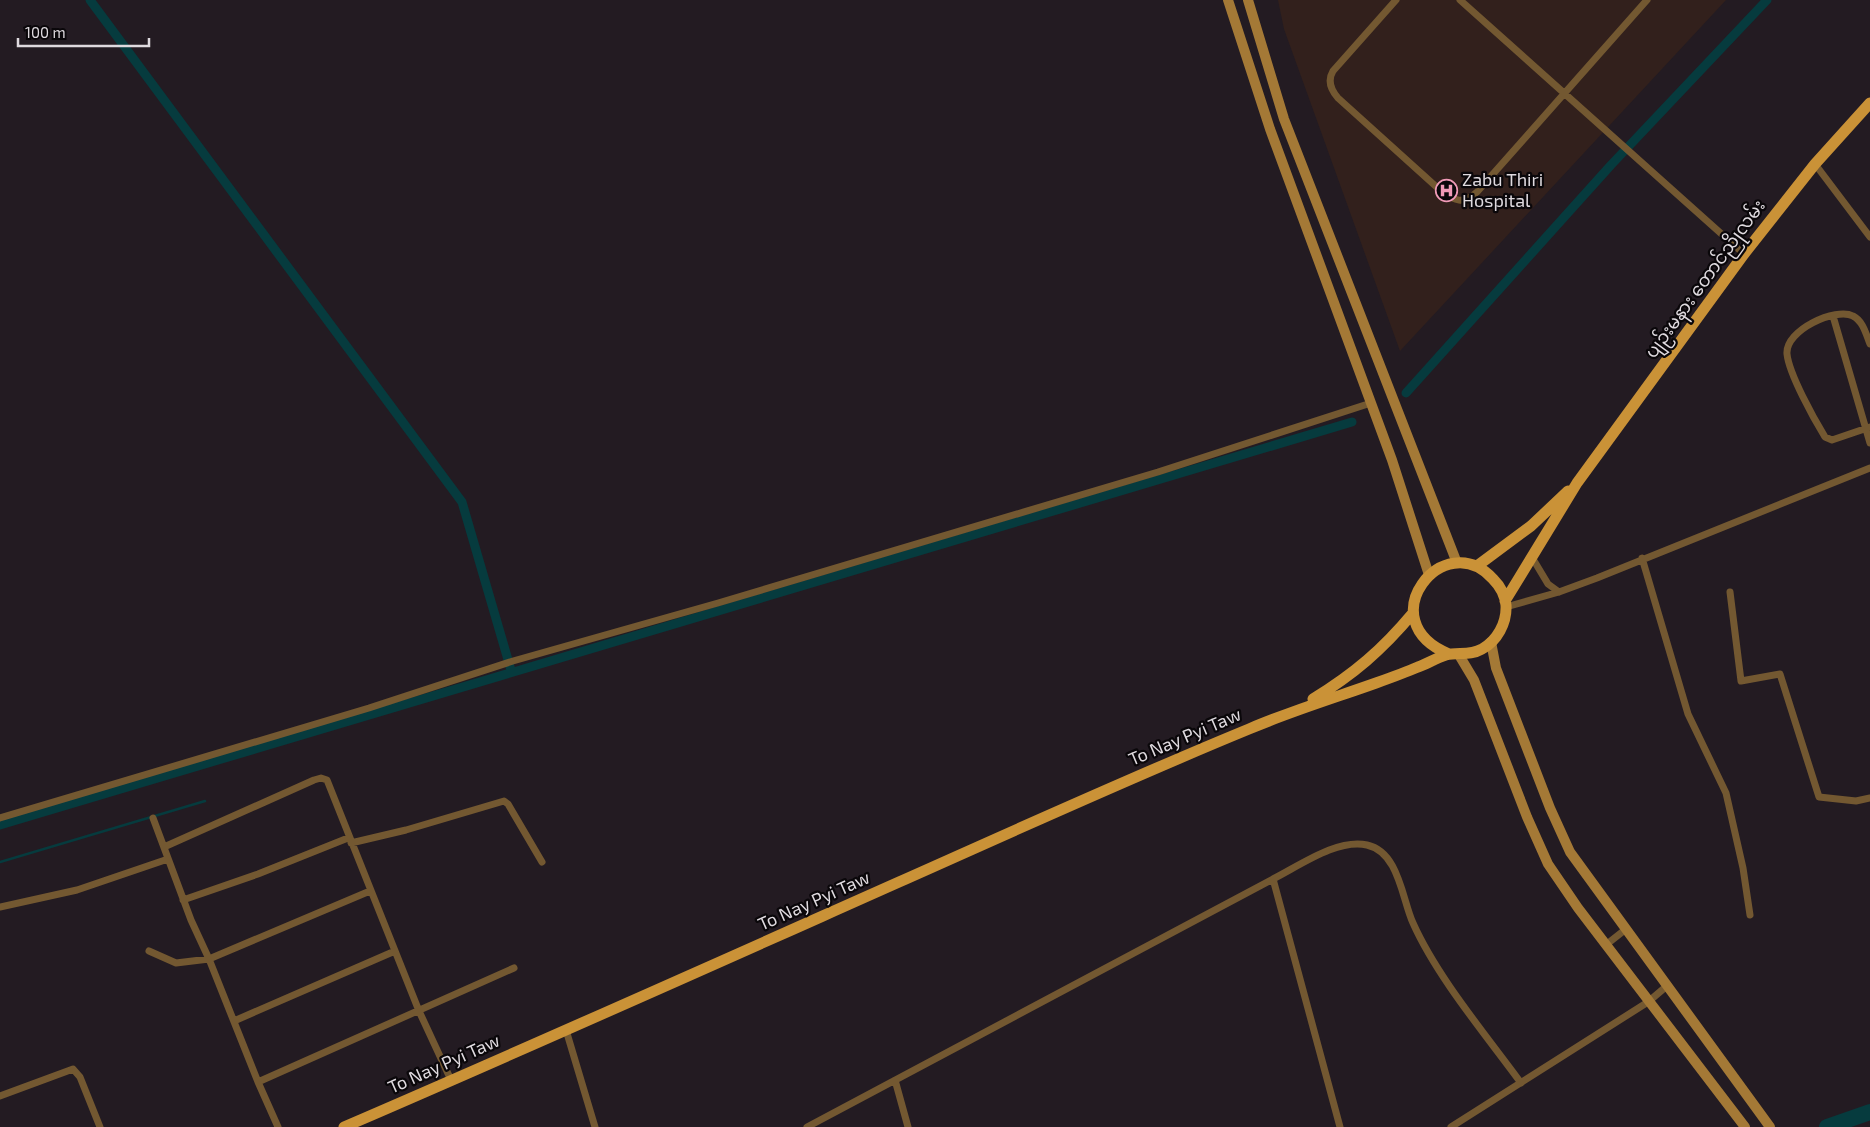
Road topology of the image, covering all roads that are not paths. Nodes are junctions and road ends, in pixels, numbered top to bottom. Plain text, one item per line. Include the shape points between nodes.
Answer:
1 (1228, 0) edge
2 (1248, 0) edge
3 (1396, 0) edge
4 (1460, 0) edge
5 (1647, 0) edge
6 (1564, 92) junction
7 (1870, 103) edge
8 (1815, 164) junction
9 (1870, 237) edge
10 (1744, 254) junction
11 (1833, 316) junction
12 (1870, 344) edge
13 (1371, 403) junction
14 (1868, 428) edge
15 (1870, 443) edge
16 (1870, 468) edge
17 (1577, 483) junction
18 (1642, 558) junction
19 (1533, 559) junction
20 (1457, 563) junction
21 (1476, 566) junction
22 (1429, 575) junction
23 (1559, 592) junction
24 (1730, 592) dead end
25 (1506, 604) junction
26 (1413, 613) junction
27 (1491, 642) junction
28 (1454, 655) junction
29 (1299, 708) junction
30 (1870, 798) edge
31 (0, 818) edge
32 (153, 818) dead end
33 (350, 840) junction
34 (164, 847) junction
35 (168, 859) junction
36 (542, 862) dead end
37 (1273, 879) junction
38 (370, 892) junction
39 (183, 900) junction
40 (0, 907) edge
41 (1750, 915) dead end
42 (1626, 929) junction
43 (1607, 944) junction
44 (395, 950) junction
45 (149, 951) dead end
46 (209, 959) junction
47 (514, 968) dead end
48 (1668, 985) junction
49 (1648, 1002) junction
50 (419, 1011) junction
51 (234, 1021) junction
52 (566, 1030) junction
53 (451, 1080) junction
54 (895, 1080) junction
55 (258, 1082) junction
56 (1521, 1083) junction
57 (0, 1096) edge
58 (1770, 1126) edge
59 (100, 1127) edge
60 (278, 1127) edge
61 (345, 1127) edge
62 (595, 1127) edge
63 (807, 1127) edge
64 (908, 1127) edge
65 (1340, 1127) edge
66 (1451, 1127) edge
67 (1745, 1127) edge

1 - 13 main road via 1270,129
2 - 20 main road via 1284,119
3 - 6 street via 1333,71 1330,85 1338,98 1456,201 1466,200 1477,192
4 - 6 street
5 - 6 street
6 - 10 street
7 - 8 main road, ပျဉ်းမနား တောင်ညိုလမ်း
8 - 9 street
8 - 10 main road, ပျဉ်းမနား တောင်ညိုလမ်း
10 - 17 main road, ပျဉ်းမနား တောင်ညိုလမ်း
11 - 12 street via 1847,314 1854,317 1863,325
11 - 14 street
11 - 14 street via 1795,334 1788,344 1789,361 1825,438 1832,440
13 - 22 main road
13 - 31 street via 1149,474 510,662 369,708
14 - 15 street
16 - 18 street
17 - 19 main road
17 - 21 main road via 1531,526
18 - 23 street
18 - 41 street via 1688,714 1726,793
19 - 23 street via 1548,584
19 - 25 main road
20 - 21 main road
20 - 22 main road
21 - 25 main road via 1499,585
22 - 26 main road via 1416,592
23 - 25 street
24 - 30 street via 1741,681 1780,674 1819,797 1856,801
25 - 27 main road via 1503,625
26 - 28 main road via 1424,640 1435,649
26 - 29 main road via 1367,663
27 - 28 main road via 1476,652
27 - 42 main road via 1500,678 1570,852
28 - 29 main road
28 - 43 main road via 1474,680 1548,864
29 - 52 main road, To Nay Pyi Taw via 1159,766
32 - 34 street
33 - 34 street via 330,783 321,778
33 - 36 street via 406,830 504,801
33 - 38 street
33 - 39 street
34 - 35 street
35 - 39 street
35 - 40 street via 77,890
37 - 54 street
37 - 56 street via 1337,847 1353,843 1381,851 1392,865 1412,922 1427,951
37 - 65 street
38 - 44 street
38 - 46 street
39 - 46 street
42 - 43 street
42 - 48 main road
43 - 49 main road
44 - 50 street
44 - 51 street
45 - 46 street via 176,963
46 - 51 street
47 - 50 street
48 - 49 street
48 - 58 main road
49 - 56 street
49 - 67 main road
50 - 53 street
50 - 55 street
51 - 55 street
52 - 53 main road, To Nay Pyi Taw
52 - 62 street
53 - 61 main road, To Nay Pyi Taw
54 - 63 street
54 - 64 street
55 - 60 street
56 - 66 street
57 - 59 street via 73,1069 80,1077

